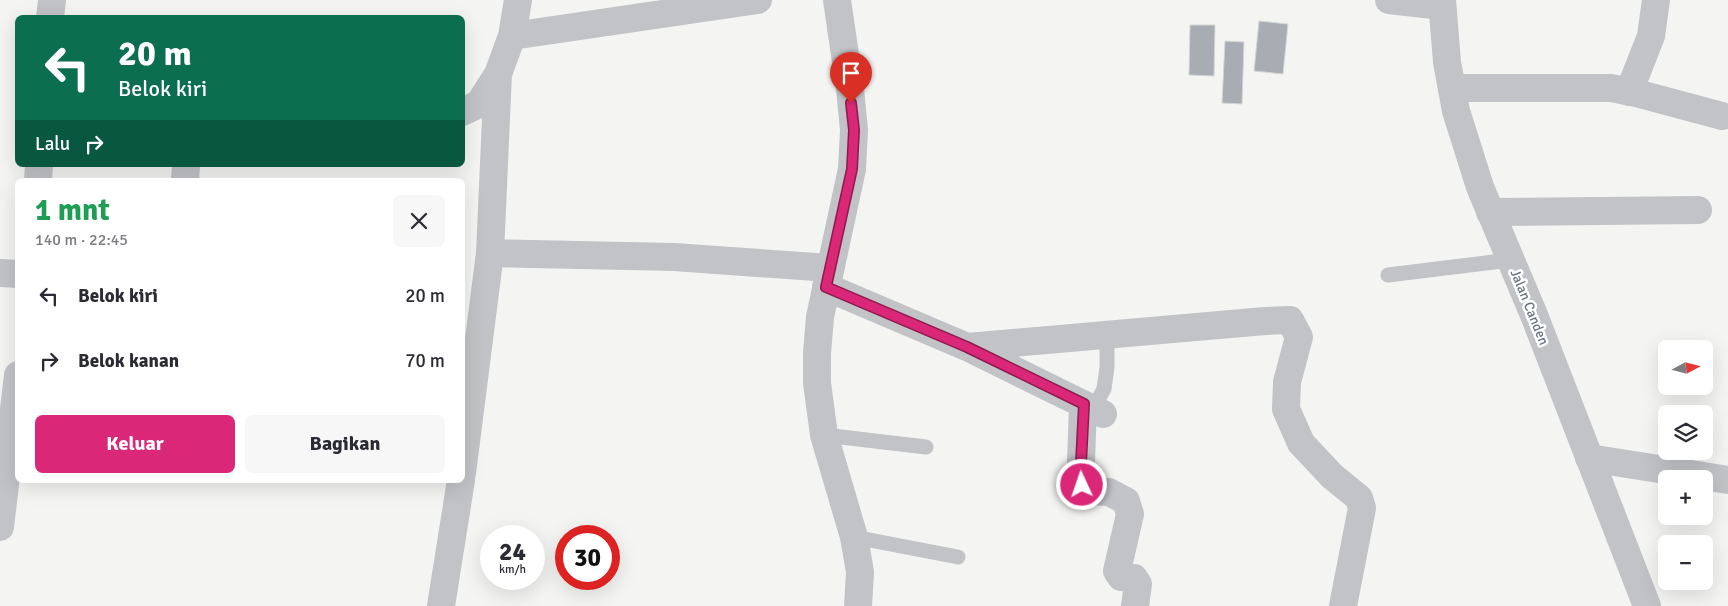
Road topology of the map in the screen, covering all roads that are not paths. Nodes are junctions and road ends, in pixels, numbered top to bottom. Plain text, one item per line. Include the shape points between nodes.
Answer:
1 (52, 0) edge
2 (518, 0) edge
3 (758, 0) edge
4 (837, 0) edge
5 (1389, 0) edge
6 (1656, 0) edge
7 (1442, 3) edge
8 (50, 15) edge
9 (512, 36) junction
10 (498, 74) junction
11 (1452, 88) junction
12 (1629, 92) junction
13 (465, 111) edge
14 (1722, 116) dead end
15 (1698, 210) dead end
16 (1490, 212) junction
17 (490, 253) junction
18 (1510, 260) junction
19 (0, 273) edge
20 (15, 274) edge
21 (1388, 275) dead end
22 (828, 278) junction
23 (1107, 335) junction
24 (967, 347) junction
25 (15, 400) edge
26 (1093, 409) junction
27 (824, 435) junction
28 (926, 447) dead end
29 (465, 453) edge
30 (1589, 458) junction
31 (1728, 480) edge
32 (460, 483) edge
33 (0, 527) edge
34 (854, 537) junction
35 (958, 557) dead end
36 (440, 606) edge
37 (858, 606) edge
38 (1135, 606) edge
39 (1343, 606) edge
40 (1647, 606) edge

1 - 8 street
2 - 9 street
3 - 9 street
4 - 22 street via 854,130 852,169
5 - 7 street
6 - 12 street via 1651,36
7 - 11 street, Jalan Canden
9 - 10 street
10 - 13 street via 479,104
10 - 17 street
11 - 12 street via 1611,88
11 - 16 street, Jalan Canden via 1456,111
12 - 14 street
15 - 16 street
16 - 18 street, Jalan Canden
17 - 22 street via 674,257
17 - 29 street
18 - 21 lane
18 - 30 street, Jalan Canden
19 - 20 street
22 - 24 street
22 - 27 street via 817,353
23 - 24 street
23 - 26 lane via 1104,389
23 - 39 street via 1290,320 1299,337 1287,382 1286,409 1301,443 1332,476 1359,498 1362,508
24 - 26 street
25 - 33 street
26 - 38 street via 1081,463 1082,485 1091,491 1109,492 1126,501 1130,514 1117,571 1121,576 1134,578 1138,584
27 - 28 lane
27 - 34 street
30 - 31 street
30 - 40 street, Jalan Canden
32 - 36 street
34 - 35 lane
34 - 37 street via 860,572

